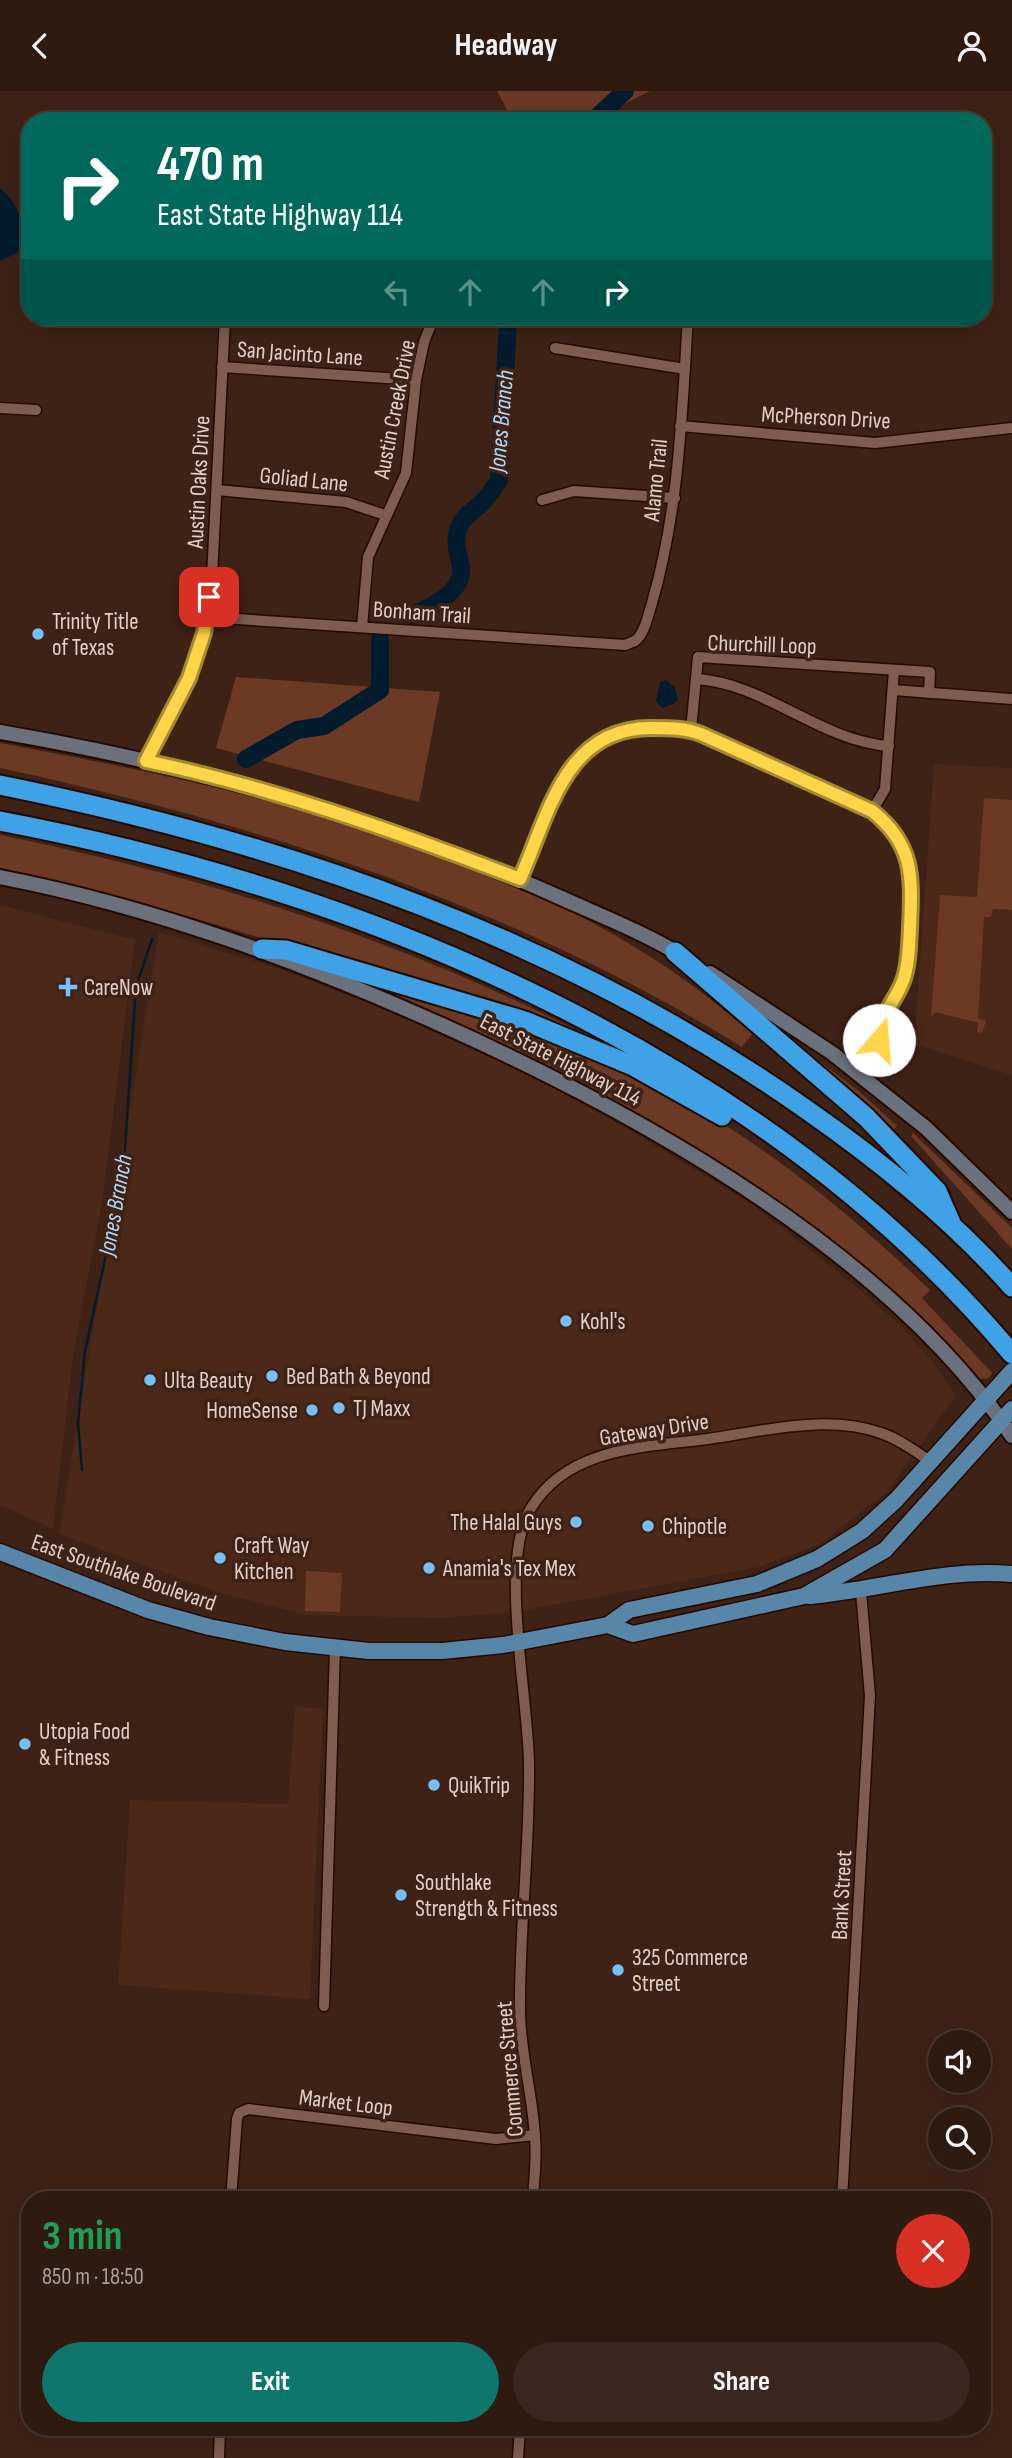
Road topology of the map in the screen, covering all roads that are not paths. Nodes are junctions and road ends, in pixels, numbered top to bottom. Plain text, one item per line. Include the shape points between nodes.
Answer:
1 (224, 326) edge
2 (430, 326) edge
3 (687, 326) edge
4 (555, 348) dead end
5 (222, 367) junction
6 (685, 369) junction
7 (416, 380) junction
8 (0, 408) edge
9 (36, 410) dead end
10 (680, 426) junction
11 (1012, 428) edge
12 (217, 490) junction
13 (675, 498) junction
14 (542, 501) dead end
15 (385, 516) junction
16 (207, 617) junction
17 (362, 627) junction
18 (635, 642) joint
19 (894, 670) junction
20 (696, 679) junction
21 (893, 690) junction
22 (929, 693) junction
23 (1012, 699) edge
24 (691, 730) junction
25 (0, 731) edge
26 (889, 746) junction
27 (146, 761) junction
28 (0, 785) edge
29 (872, 811) junction
30 (0, 821) edge
31 (0, 877) edge
32 (520, 879) junction
33 (262, 949) junction
34 (675, 952) junction
35 (903, 1061) dead end
36 (1012, 1212) edge
37 (875, 1216) junction
38 (955, 1230) junction
39 (1012, 1287) edge
40 (1012, 1354) edge
41 (1012, 1371) edge
42 (985, 1399) junction
43 (1006, 1414) edge
44 (1012, 1436) edge
45 (930, 1461) junction
46 (885, 1550) junction
47 (0, 1552) edge
48 (1012, 1574) edge
49 (861, 1592) junction
50 (804, 1596) junction
51 (608, 1625) junction
52 (520, 1642) junction
53 (335, 1648) junction
54 (324, 2006) dead end
55 (535, 2135) junction
56 (232, 2191) edge
57 (533, 2191) edge
58 (842, 2191) edge
59 (220, 2436) edge
60 (519, 2436) edge
61 (219, 2458) edge
62 (518, 2458) edge

1 - 5 street, Austin Oaks Drive
2 - 7 street, Austin Creek Drive
3 - 6 street, Alamo Trail
4 - 6 street
5 - 7 street, San Jacinto Lane
5 - 12 street, Austin Oaks Drive
6 - 10 street, Alamo Trail
7 - 15 street, Austin Creek Drive via 405,473
8 - 9 street
10 - 11 street, McPherson Drive via 875,443
10 - 13 street, Alamo Trail
12 - 15 street, Goliad Lane via 346,502
12 - 16 street, Austin Oaks Drive
13 - 14 street via 575,491
13 - 18 street, Alamo Trail via 663,563 646,622
15 - 17 street, Austin Creek Drive via 368,557
16 - 17 street, Bonham Trail
16 - 27 street, Austin Oaks Drive via 189,678
17 - 18 street, Bonham Trail via 625,645
19 - 20 street, Churchill Loop via 698,657
19 - 21 street
19 - 22 street, Churchill Loop via 930,673
20 - 24 street, Churchill Loop
20 - 26 street via 724,682 862,743
21 - 22 street
21 - 26 street
22 - 23 street
24 - 29 street
24 - 32 street via 631,729 593,743 567,774
25 - 27 main road
26 - 29 street via 885,789
27 - 32 main road via 203,773 388,828
28 - 38 highway via 181,825 371,886 465,922 628,998 750,1070 838,1131
29 - 35 street via 897,837 912,877 906,972 878,1032 883,1047
30 - 37 highway via 79,836 263,885 393,932 555,1003 685,1076
31 - 33 main road, East State Highway 114 via 161,915
32 - 34 main road
33 - 37 highway via 286,950 476,1006 600,1052 670,1084 739,1126 852,1209
33 - 42 main road, East State Highway 114 via 551,1075 760,1198 913,1321
34 - 36 main road via 832,1053 926,1128
34 - 38 highway via 866,1117 937,1191
37 - 40 highway via 958,1294
38 - 39 highway
41 - 42 main road, East Southlake Boulevard
42 - 43 main road, East State Highway 114
42 - 45 main road, East Southlake Boulevard
43 - 44 main road, East State Highway 114
43 - 46 main road, East Southlake Boulevard
45 - 51 main road, East Southlake Boulevard via 862,1531 817,1559 757,1584 629,1610
45 - 52 street, Gateway Drive via 884,1433 831,1424 634,1449 580,1463 541,1494 523,1524 514,1579
46 - 49 main road via 867,1572
46 - 50 main road, East Southlake Boulevard
47 - 53 main road, East Southlake Boulevard via 186,1621
48 - 49 main road via 974,1571
49 - 50 main road
49 - 58 street, Bank Street via 870,1696
50 - 51 main road, East Southlake Boulevard via 633,1635
51 - 52 main road, East Southlake Boulevard
52 - 53 main road, East Southlake Boulevard via 442,1651
52 - 55 street, Commerce Street via 529,1764 520,2011
53 - 54 street
55 - 56 street, Market Loop via 496,2139 248,2109 237,2119
55 - 57 street, Commerce Street
59 - 61 street
60 - 62 street

